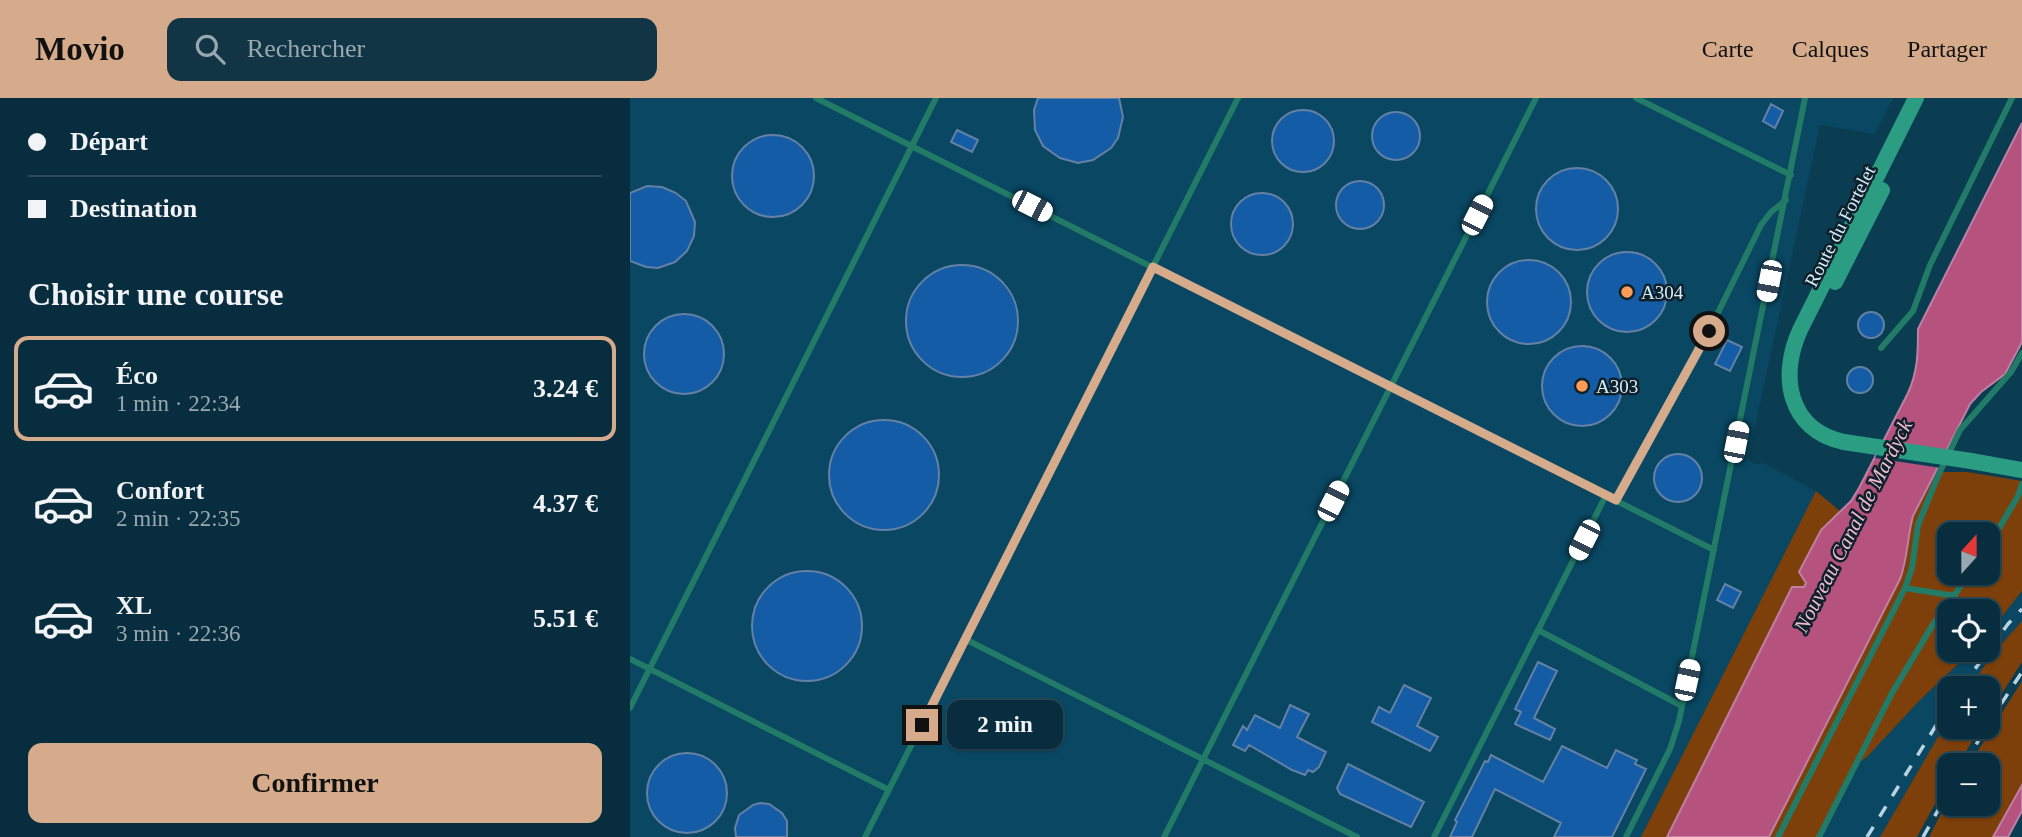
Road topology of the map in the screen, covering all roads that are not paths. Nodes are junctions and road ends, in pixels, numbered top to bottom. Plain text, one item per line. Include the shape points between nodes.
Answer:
1 (816, 98) edge
2 (936, 98) edge
3 (1238, 98) edge
4 (1536, 98) edge
5 (1636, 98) edge
6 (1805, 98) edge
7 (1916, 98) edge
8 (1928, 98) edge
9 (2012, 98) edge
10 (912, 146) junction
11 (1791, 175) junction
12 (1786, 200) junction
13 (1153, 267) junction
14 (1881, 348) dead end
15 (2022, 353) edge
16 (1790, 372) junction
17 (1391, 387) junction
18 (2022, 470) edge
19 (2022, 484) edge
20 (1606, 495) junction
21 (1616, 500) junction
22 (2000, 527) edge
23 (1714, 550) junction
24 (1962, 585) edge
25 (1905, 588) junction
26 (1955, 596) junction
27 (1538, 630) junction
28 (965, 639) junction
29 (630, 659) edge
30 (649, 669) junction
31 (1682, 706) junction
32 (630, 708) edge
33 (1203, 760) junction
34 (889, 790) junction
35 (865, 837) edge
36 (1164, 837) edge
37 (1357, 837) edge
38 (1434, 837) edge
39 (1626, 837) edge
40 (1778, 837) edge
41 (1819, 837) edge

1 - 10 lane
2 - 10 lane
3 - 13 lane
4 - 17 lane
5 - 11 lane
6 - 11 lane
7 - 16 main road, Route du Fortelet via 1800,330
8 - 16 main road, Route du Fortelet
9 - 14 lane via 1930,265 1913,311
10 - 13 lane
10 - 30 lane
11 - 12 lane
12 - 21 lane via 1761,225
12 - 23 lane
13 - 17 lane
13 - 28 lane
15 - 25 lane via 1960,430 1918,524
16 - 18 main road, Route du Fortelet, bridge via 1794,400 1807,423 1825,436
17 - 20 lane
17 - 33 lane
19 - 22 lane
20 - 21 lane
20 - 27 lane
21 - 23 lane
23 - 31 lane
24 - 26 lane
25 - 26 lane
25 - 40 lane
26 - 41 lane via 1892,693
27 - 31 lane
27 - 38 lane
28 - 33 lane
28 - 34 lane
29 - 30 lane
30 - 32 lane
30 - 34 lane
31 - 39 lane via 1670,749
33 - 36 lane
33 - 37 lane
34 - 35 lane

